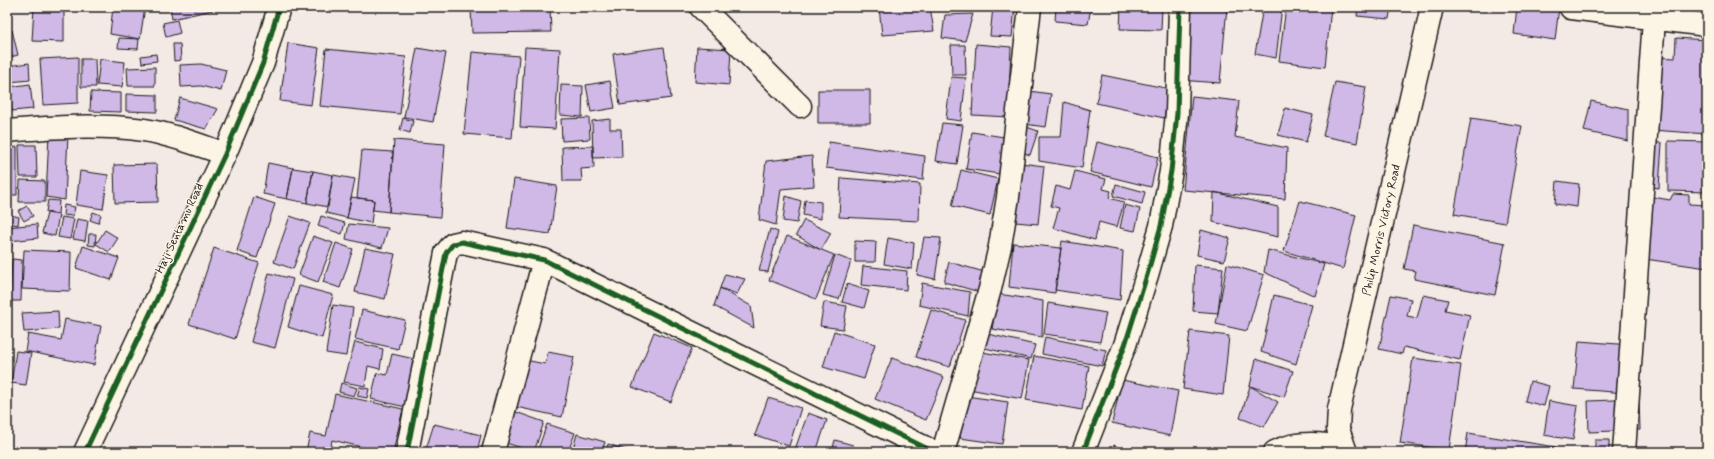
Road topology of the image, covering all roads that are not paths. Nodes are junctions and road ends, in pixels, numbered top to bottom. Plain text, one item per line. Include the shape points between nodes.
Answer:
1 (279, 7) edge
2 (702, 7) edge
3 (1030, 7) edge
4 (1180, 7) edge
5 (1432, 7) edge
6 (1571, 8) edge
7 (1654, 18) junction
8 (1707, 25) edge
9 (800, 106) dead end
10 (7, 131) edge
11 (225, 154) junction
12 (544, 260) junction
13 (1345, 450) edge
14 (91, 451) edge
15 (407, 452) edge
16 (493, 452) edge
17 (934, 452) edge
18 (943, 452) edge
19 (1083, 452) edge
20 (1274, 452) edge
21 (1624, 452) edge

1 - 11 street, Haji Sentamu Road via 263,63
2 - 9 street
3 - 18 street via 1000,246
4 - 19 street via 1177,113 1172,171 1161,226 1124,345
5 - 13 street, Philip Morris Victory Road via 1339,409 1338,429
6 - 7 street
7 - 8 street
7 - 21 street
10 - 11 street via 96,126 145,130
11 - 14 street, Haji Sentamu Road
12 - 15 street via 462,242 453,244 446,254
12 - 16 street
12 - 17 street
13 - 20 street via 1325,444 1303,444

